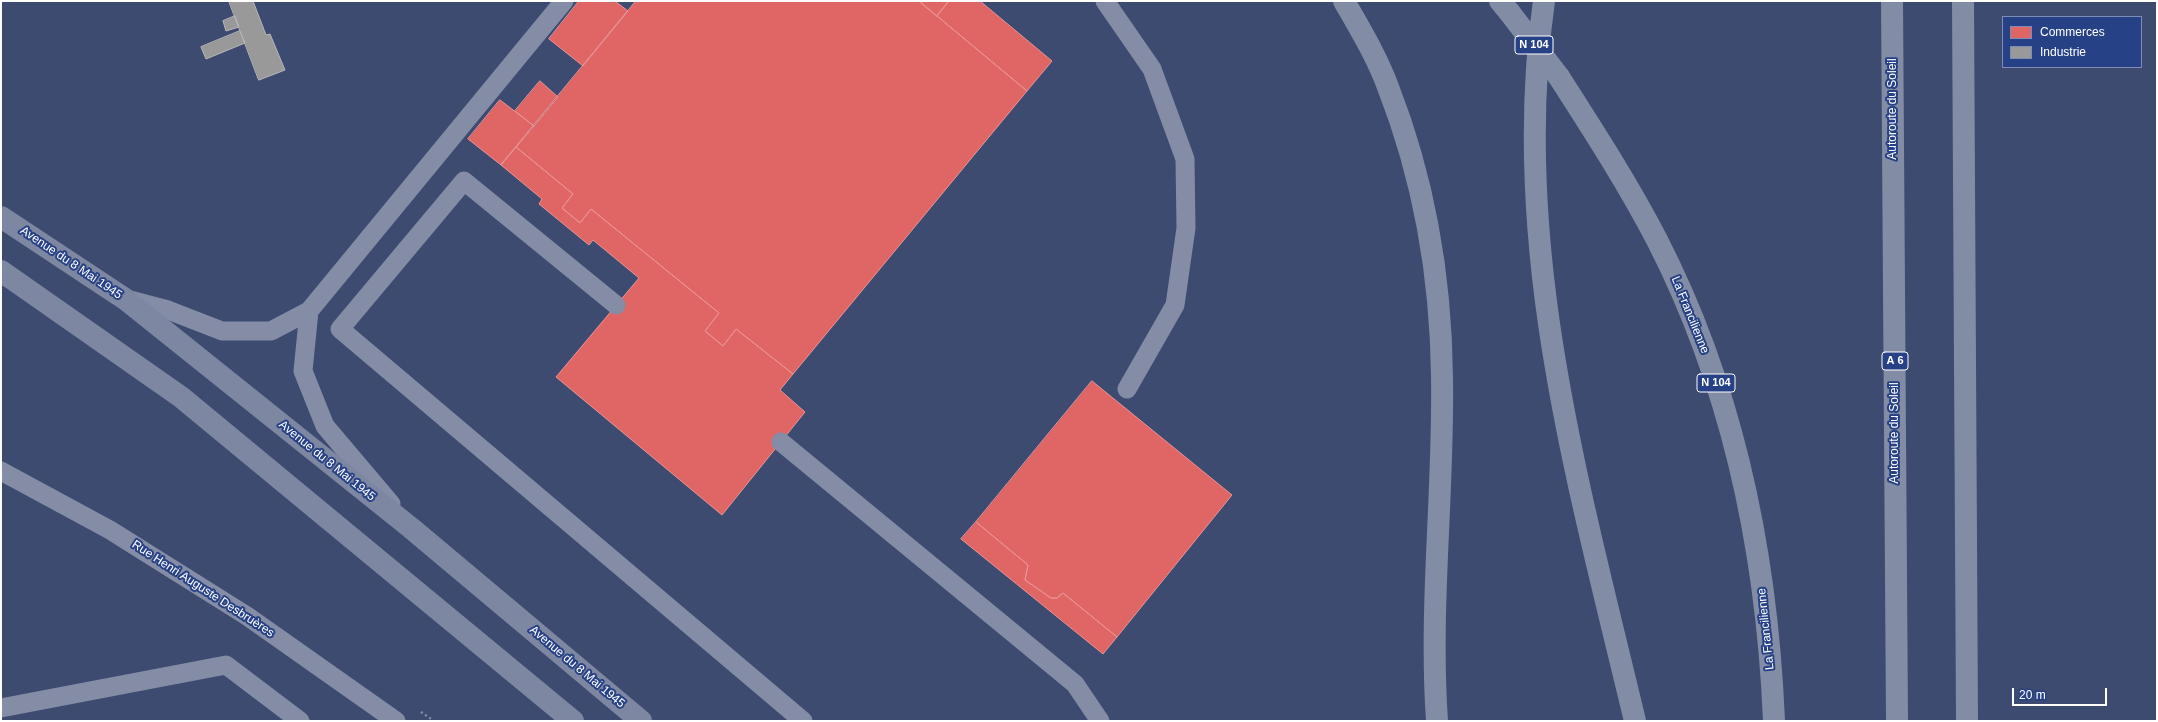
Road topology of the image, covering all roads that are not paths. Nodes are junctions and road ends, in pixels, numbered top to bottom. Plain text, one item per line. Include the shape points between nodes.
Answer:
1 (564, 1) edge
2 (1104, 1) edge
3 (1344, 1) edge
4 (1544, 1) edge
5 (1892, 1) edge
6 (1963, 1) edge
7 (1505, 7) edge
8 (1, 216) edge
9 (1, 271) edge
10 (125, 299) junction
11 (616, 306) dead end
12 (309, 311) junction
13 (1127, 388) dead end
14 (781, 442) dead end
15 (1, 471) edge
16 (411, 528) junction
17 (1, 708) edge
18 (300, 721) edge
19 (396, 721) edge
20 (573, 721) edge
21 (641, 721) edge
22 (803, 721) edge
23 (1100, 721) edge
24 (1437, 721) edge
25 (1636, 721) edge
26 (1774, 721) edge
27 (1897, 721) edge
28 (1967, 721) edge

1 - 12 lane
2 - 13 lane via 1152,69 1185,159 1186,228 1175,305
3 - 24 highway via 1388,85 1422,190 1434,259 1440,316 1442,376 1442,436 1433,622
4 - 25 highway via 1539,33 1534,133 1537,212 1547,311 1578,479
5 - 27 highway, Autoroute du Soleil / A 6
6 - 28 highway
7 - 26 highway, La Francilienne / N 104, bridge via 1559,77 1627,186 1657,240 1704,347 1740,464 1753,520 1768,644
8 - 10 main road, Avenue du 8 Mai 1945
9 - 20 main road via 181,397
10 - 12 lane via 168,310 222,331 271,331
10 - 16 main road, Avenue du 8 Mai 1945
11 - 22 lane via 464,180 340,329
12 - 16 lane via 303,371 325,426
14 - 23 lane via 1075,684
15 - 19 lane, Rue Henri Auguste Desbruères via 110,530 247,616
16 - 21 main road, Avenue du 8 Mai 1945
17 - 18 lane via 226,665

